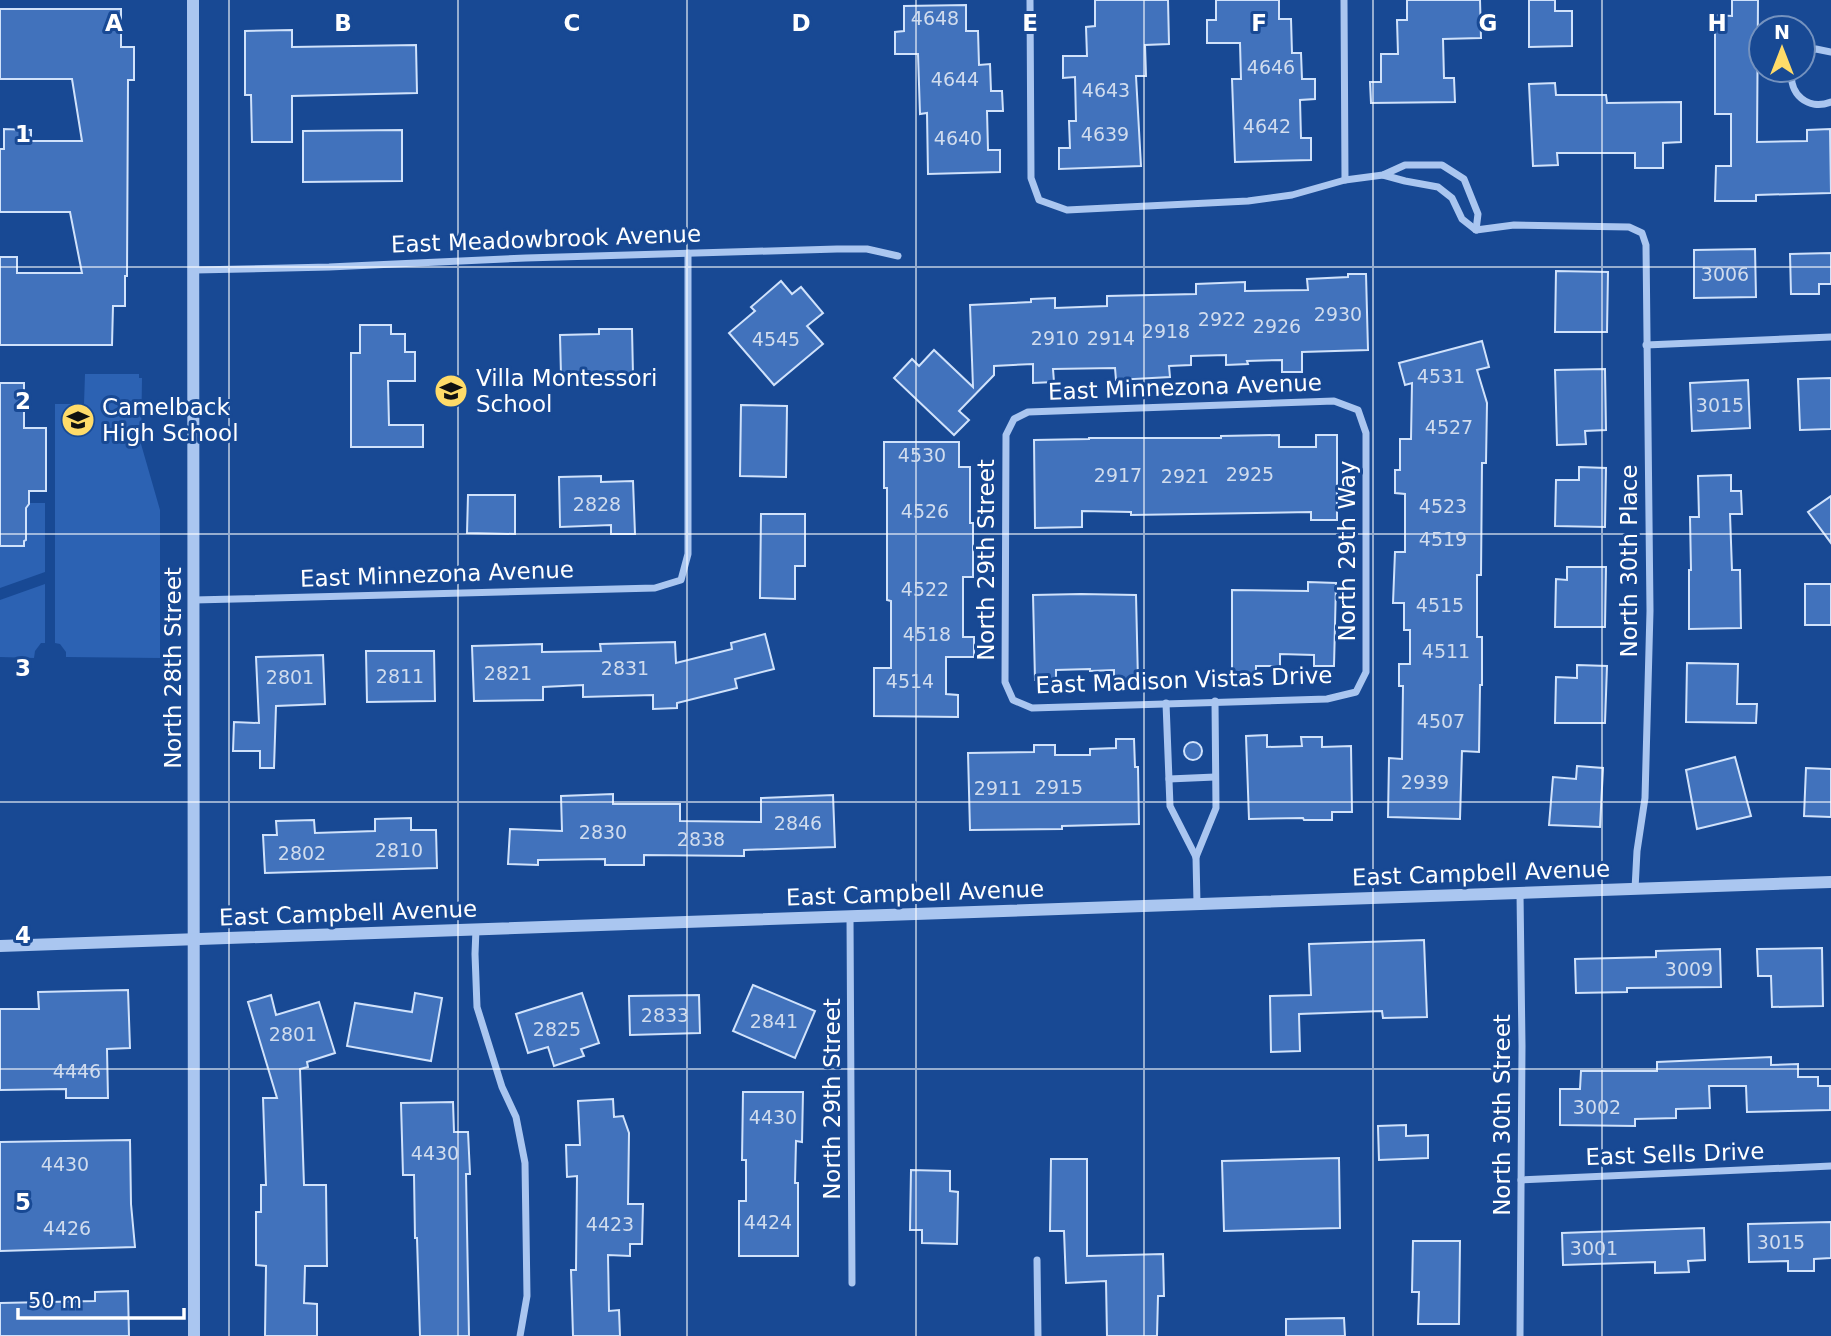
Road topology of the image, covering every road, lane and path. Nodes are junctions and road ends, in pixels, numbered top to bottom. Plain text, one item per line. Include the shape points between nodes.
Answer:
1 (193, 0) edge
2 (1030, 0) edge
3 (1344, 0) edge
4 (1791, 84) edge
5 (1831, 102) edge
6 (1383, 175) junction
7 (1345, 180) junction
8 (1476, 230) junction
9 (688, 253) junction
10 (898, 256) dead end
11 (195, 271) junction
12 (1831, 337) edge
13 (1646, 345) junction
14 (1358, 410) joint
15 (1014, 419) joint
16 (194, 600) junction
17 (1356, 692) joint
18 (1013, 700) joint
19 (1215, 701) junction
20 (1166, 703) junction
21 (1216, 777) junction
22 (1169, 779) junction
23 (1196, 857) junction
24 (1831, 882) edge
25 (1635, 889) junction
26 (1520, 893) junction
27 (1197, 904) junction
28 (850, 916) junction
29 (477, 929) junction
30 (194, 940) junction
31 (0, 946) edge
32 (1831, 1166) edge
33 (1521, 1180) junction
34 (1037, 1259) dead end
35 (852, 1283) dead end
36 (194, 1336) edge
37 (520, 1336) edge
38 (1038, 1336) edge
39 (1520, 1336) edge

1 - 11 street, North 28th Street
2 - 7 street via 1031,178 1039,200 1067,210 1248,201
3 - 7 street
4 - 5 street via 1809,103
6 - 7 street
6 - 8 street via 1438,187
6 - 8 street via 1405,165 1442,165 1464,179 1478,214
8 - 13 street, North 30th Place via 1514,225 1629,227 1642,233 1646,245
9 - 10 street, East Meadowbrook Avenue via 867,249
9 - 11 street, East Meadowbrook Avenue
9 - 16 street, East Minnezona Avenue via 688,554 681,580 655,588
11 - 16 street, North 28th Street
12 - 13 street
13 - 25 street, North 30th Place via 1648,722
14 - 15 street, East Minnezona Avenue via 1334,401 1028,412
14 - 17 street, North 29th Way via 1366,432 1366,672
15 - 18 street, North 29th Street via 1006,435 1005,668
16 - 30 street, North 28th Street
17 - 19 street, East Madison Vistas Drive via 1327,698
18 - 20 street, East Madison Vistas Drive via 1032,708
19 - 20 street, East Madison Vistas Drive
19 - 21 street
20 - 22 street
21 - 22 street
21 - 23 street via 1216,808
22 - 23 street via 1170,806
23 - 27 street
24 - 25 street, East Campbell Avenue
25 - 26 street, East Campbell Avenue
26 - 27 street, East Campbell Avenue
26 - 33 street, North 30th Street
27 - 28 street, East Campbell Avenue
28 - 29 street, East Campbell Avenue
28 - 35 street, North 29th Street
29 - 30 street, East Campbell Avenue
29 - 37 street via 477,1007 516,1117 525,1163 527,1296
30 - 31 street, East Campbell Avenue
30 - 36 street, North 28th Street
32 - 33 street, East Sells Drive
33 - 39 street, North 30th Street
34 - 38 street

